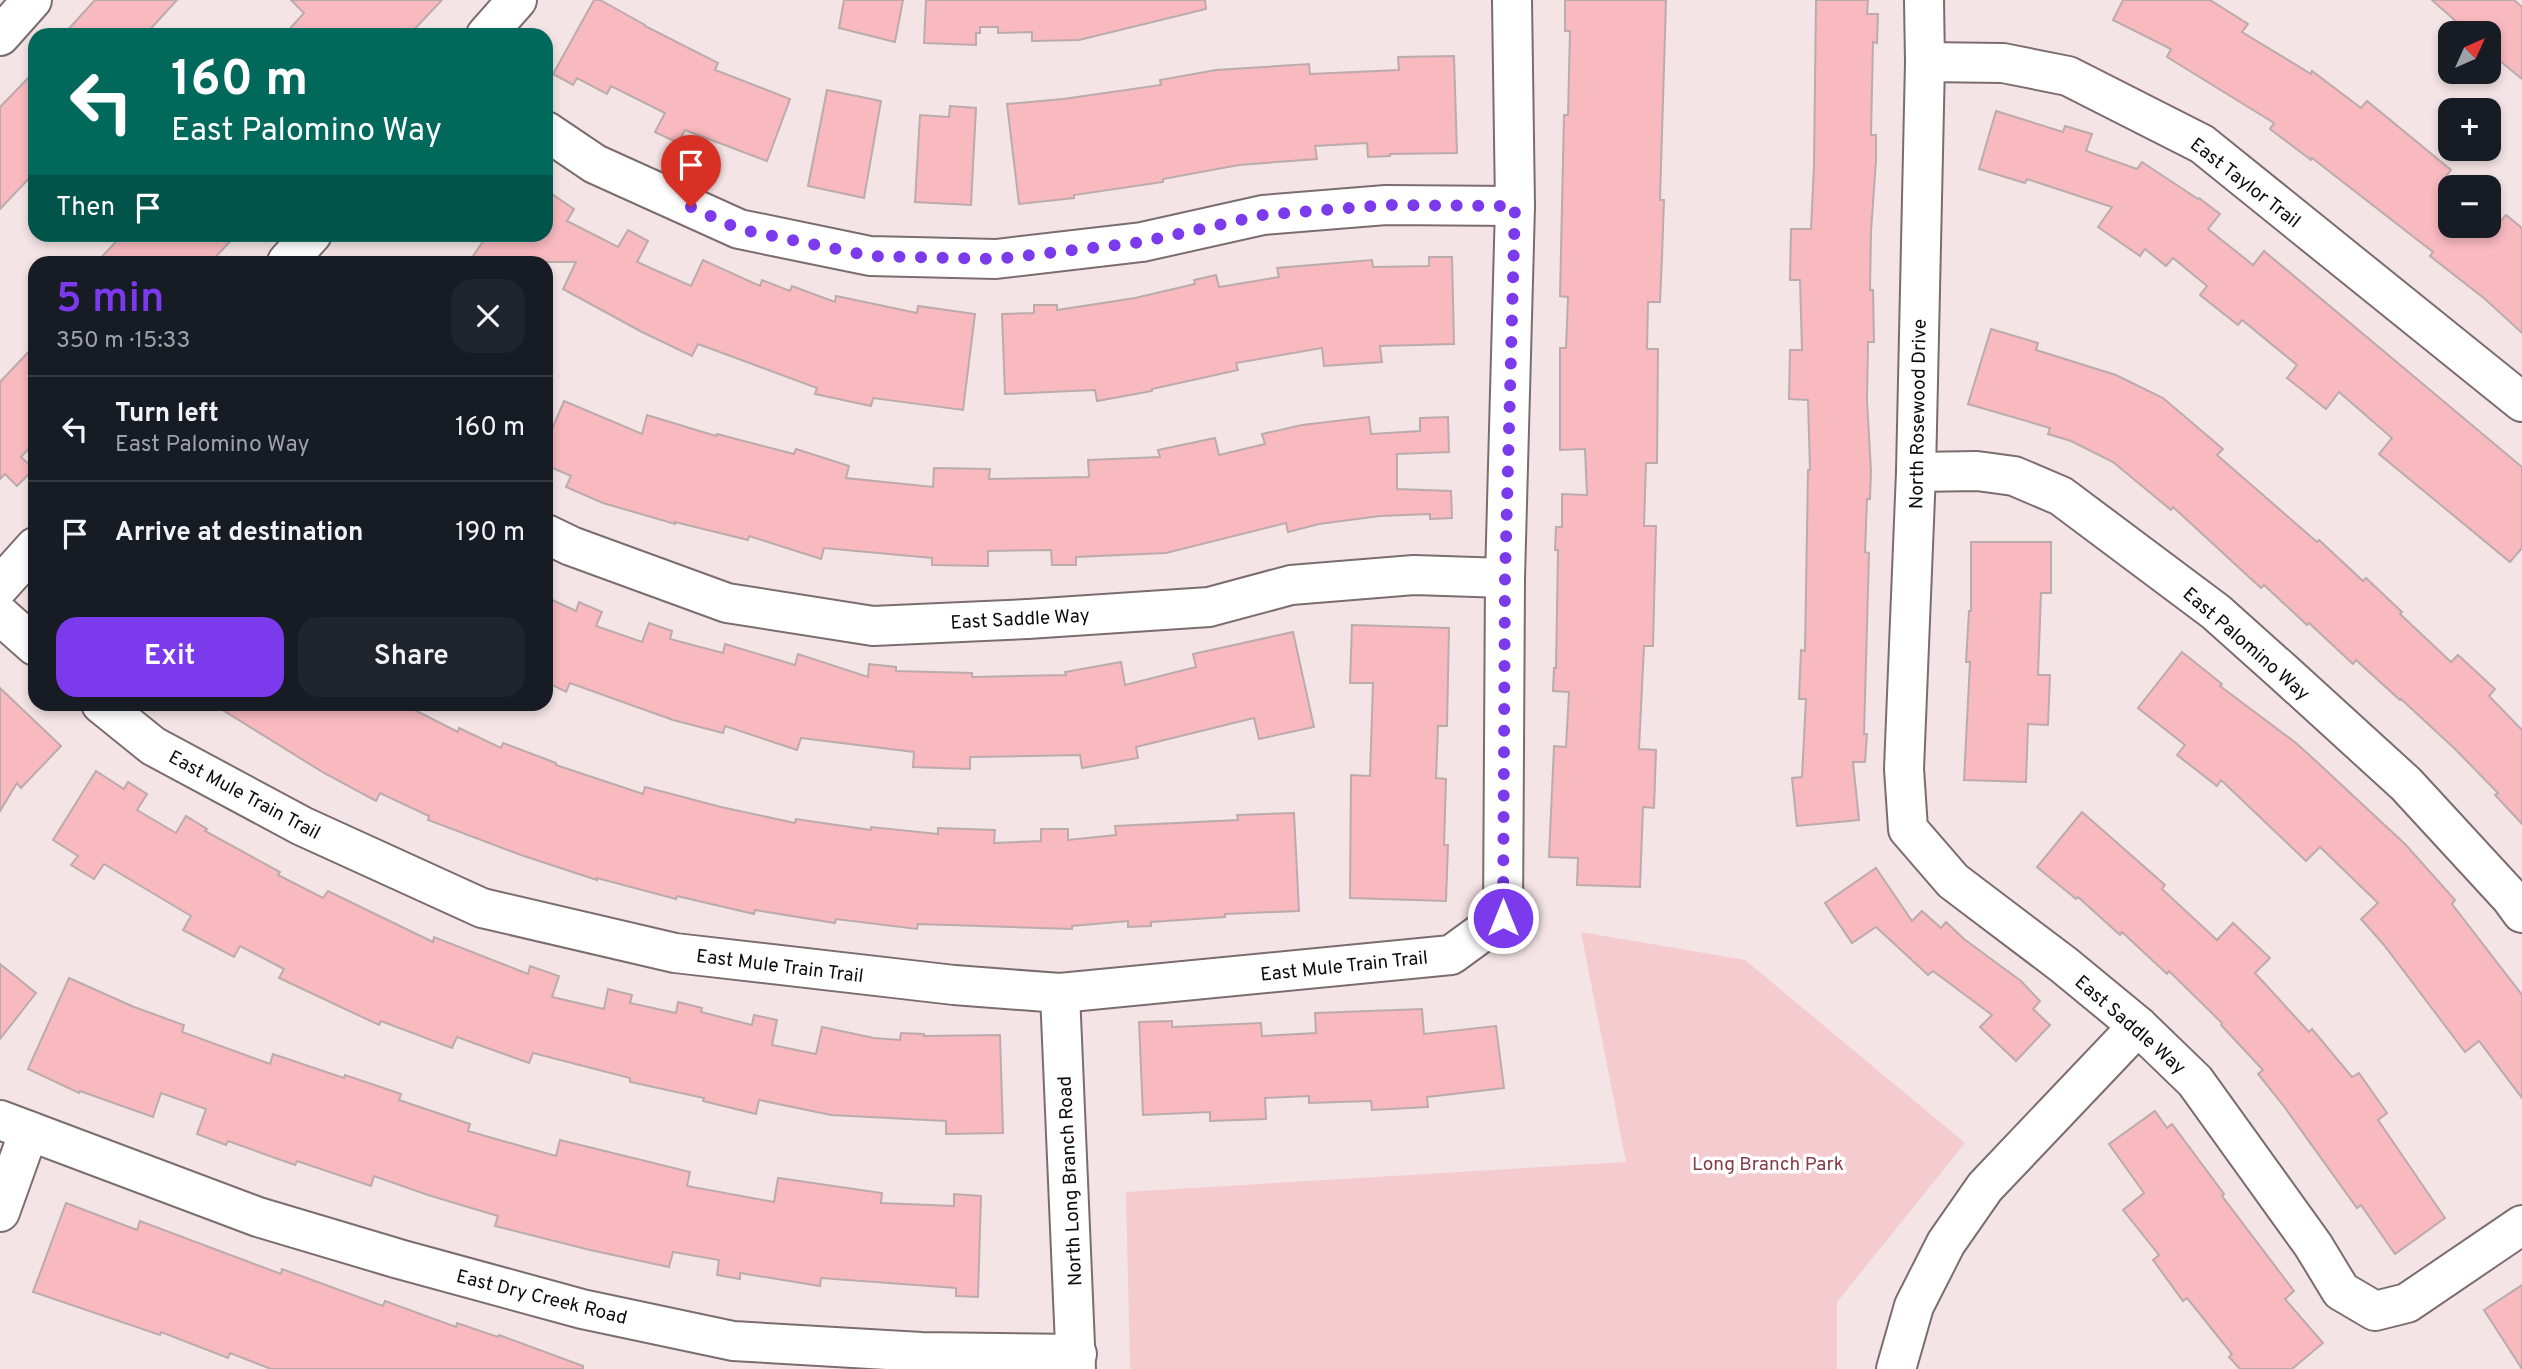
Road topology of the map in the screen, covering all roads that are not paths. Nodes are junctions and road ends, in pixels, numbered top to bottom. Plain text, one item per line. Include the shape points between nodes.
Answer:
1 (32, 0) edge
2 (517, 0) edge
3 (1512, 0) edge
4 (1924, 0) edge
5 (492, 28) edge
6 (0, 36) edge
7 (1925, 62) junction
8 (553, 136) edge
9 (1515, 206) junction
10 (305, 242) edge
11 (292, 256) edge
12 (2522, 402) edge
13 (1916, 472) junction
14 (553, 537) edge
15 (28, 555) edge
16 (1505, 578) junction
17 (0, 586) edge
18 (0, 615) edge
19 (28, 640) edge
20 (110, 711) edge
21 (1908, 829) joint
22 (2522, 914) edge
23 (1060, 993) junction
24 (2138, 1026) junction
25 (14, 1126) edge
26 (0, 1212) edge
27 (2522, 1225) edge
28 (1076, 1362) edge
29 (1896, 1369) edge

1 - 6 street
2 - 5 street
3 - 9 street
4 - 7 street, North Rosewood Drive
7 - 12 street, East Taylor Trail via 2003,63 2068,76 2202,144
7 - 13 street, North Rosewood Drive
8 - 9 street via 595,164 739,229 870,256 996,259 1142,242 1263,215 1386,205
9 - 16 street
10 - 11 street
13 - 21 street, North Rosewood Drive via 1904,769
13 - 22 street, East Palomino Way via 2014,476 2072,504 2216,612 2406,784
14 - 16 street, East Saddle Way via 727,603 873,626 1209,607 1291,585 1414,575
15 - 17 street
16 - 23 street, East Mule Train Trail via 1503,918 1451,955
18 - 19 street
20 - 23 street, East Mule Train Trail via 153,746 302,826 482,908 675,953
21 - 24 street, East Saddle Way via 1953,881
23 - 28 street, North Long Branch Road
24 - 27 street, East Saddle Way via 2195,1081 2314,1245 2341,1291 2375,1311 2407,1303
24 - 29 street via 1985,1187 1946,1243 1913,1307
25 - 26 street
25 - 28 street, East Dry Creek Road via 258,1217 582,1309 733,1341

